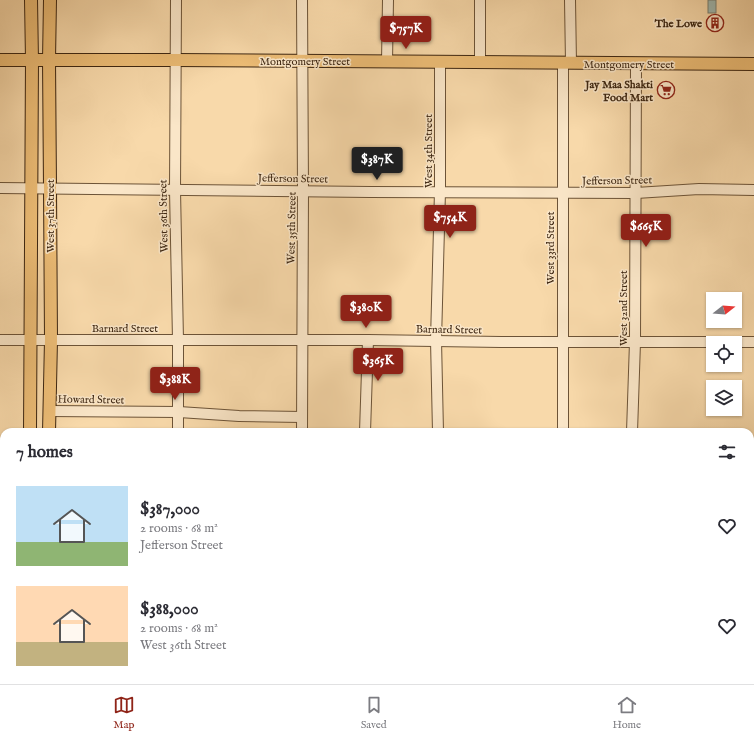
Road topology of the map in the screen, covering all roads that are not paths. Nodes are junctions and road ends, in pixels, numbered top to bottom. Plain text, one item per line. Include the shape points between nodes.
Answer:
1 (31, 0) edge
2 (50, 0) edge
3 (176, 0) edge
4 (302, 0) edge
5 (388, 0) edge
6 (480, 0) edge
7 (570, 0) edge
8 (0, 60) edge
9 (32, 60) junction
10 (49, 60) junction
11 (175, 60) junction
12 (303, 61) junction
13 (387, 62) junction
14 (440, 62) junction
15 (480, 62) junction
16 (567, 63) junction
17 (636, 64) junction
18 (754, 64) edge
19 (0, 188) edge
20 (31, 188) junction
21 (50, 188) junction
22 (175, 190) junction
23 (303, 190) junction
24 (754, 190) edge
25 (440, 191) junction
26 (562, 192) junction
27 (636, 193) junction
28 (0, 340) edge
29 (30, 340) junction
30 (51, 340) junction
31 (178, 340) junction
32 (302, 340) junction
33 (368, 340) junction
34 (436, 340) junction
35 (563, 341) junction
36 (635, 342) junction
37 (754, 342) edge
38 (49, 411) junction
39 (178, 412) junction
40 (302, 417) junction
41 (30, 428) edge
42 (49, 428) edge
43 (178, 428) edge
44 (302, 428) edge
45 (366, 428) edge
46 (438, 428) edge
47 (563, 428) edge
48 (632, 428) edge

1 - 9 main road, West 37th Street
2 - 10 main road, West 37th Street
3 - 11 street, West 36th Street
4 - 12 street, West 35th Street
5 - 13 street
6 - 15 street
7 - 16 street, West 33rd Street
8 - 9 main road, Montgomery Street
9 - 10 main road, Montgomery Street
9 - 20 main road, West 37th Street
10 - 11 main road, Montgomery Street
10 - 21 main road, West 37th Street
11 - 12 main road, Montgomery Street
11 - 22 street, West 36th Street
12 - 13 main road, Montgomery Street
12 - 23 street, West 35th Street
13 - 14 main road, Montgomery Street
14 - 15 main road, Montgomery Street
14 - 25 street, West 34th Street
15 - 16 main road, Montgomery Street
16 - 17 main road, Montgomery Street
16 - 26 street, West 33rd Street
17 - 18 main road, Montgomery Street
17 - 27 street, West 32nd Street
19 - 20 street, Jefferson Street
20 - 21 street, Jefferson Street
20 - 29 main road, West 37th Street
21 - 22 street, Jefferson Street
21 - 30 main road, West 37th Street
22 - 23 street, Jefferson Street
22 - 31 street, West 36th Street
23 - 25 street, Jefferson Street
23 - 32 street, West 35th Street
24 - 27 street, Jefferson Street via 699,189
25 - 26 street, Jefferson Street
25 - 34 street, West 34th Street
26 - 27 street, Jefferson Street
26 - 35 street, West 33rd Street
27 - 36 street, West 32nd Street
28 - 29 street, Barnard Street
29 - 30 street, Barnard Street
29 - 41 main road, West 37th Street
30 - 31 street, Barnard Street
30 - 38 main road, West 37th Street
31 - 32 street, Barnard Street
31 - 39 street, West 36th Street
32 - 33 street, Barnard Street
32 - 40 street, West 35th Street
33 - 34 street, Barnard Street
33 - 45 street
34 - 35 street, Barnard Street
34 - 46 street, West 34th Street
35 - 36 street, Barnard Street
35 - 47 street, West 33rd Street
36 - 37 street, Barnard Street
36 - 48 street, West 32nd Street
38 - 39 street, Howard Street
38 - 42 main road, West 37th Street
39 - 40 street, Howard Street
39 - 43 street, West 36th Street
40 - 44 street, West 35th Street

